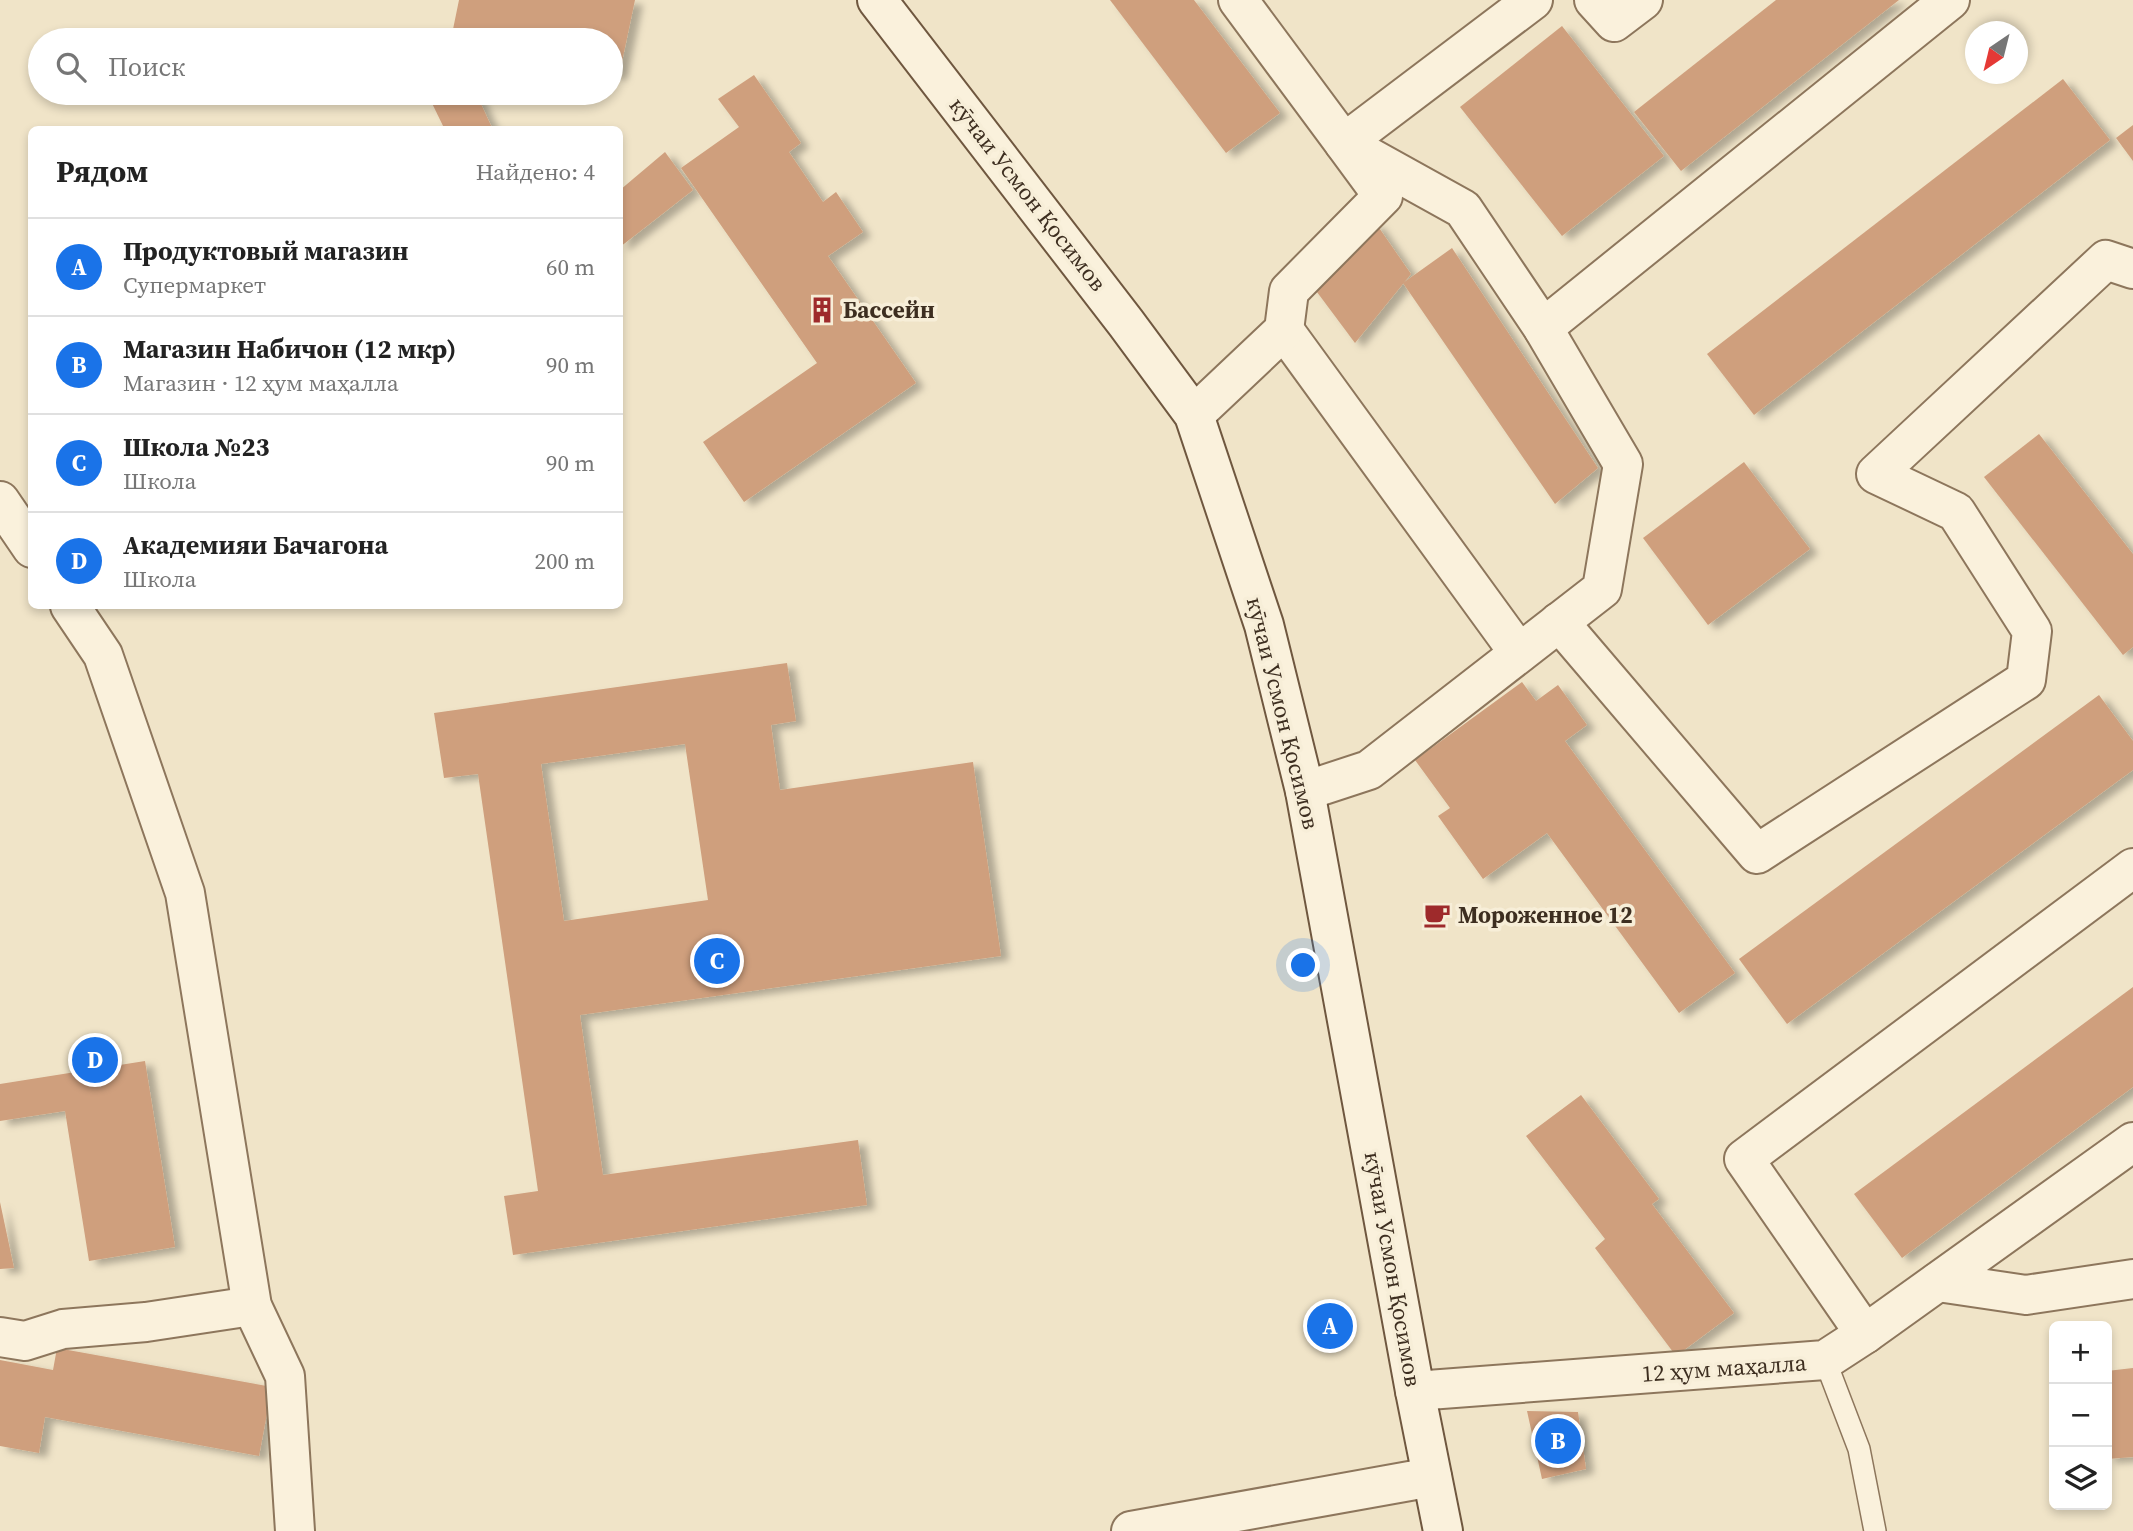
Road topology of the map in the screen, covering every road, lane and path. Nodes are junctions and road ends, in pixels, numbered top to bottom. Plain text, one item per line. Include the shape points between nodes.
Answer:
1 (877, 0) edge
2 (1238, 0) edge
3 (1533, 0) edge
4 (1594, 0) edge
5 (1643, 0) edge
6 (1950, 0) edge
7 (1344, 143) junction
8 (2133, 269) edge
9 (1543, 328) junction
10 (1284, 330) junction
11 (1194, 415) junction
12 (0, 500) edge
13 (28, 542) edge
14 (72, 609) edge
15 (1559, 622) junction
16 (1519, 653) junction
17 (1305, 791) junction
18 (2133, 868) edge
19 (2133, 1142) edge
20 (2133, 1279) edge
21 (1938, 1282) junction
22 (252, 1306) junction
23 (1866, 1334) junction
24 (0, 1337) edge
25 (1825, 1360) junction
26 (1415, 1391) junction
27 (1432, 1477) junction
28 (295, 1531) edge
29 (1130, 1531) edge
30 (1443, 1531) edge
31 (1875, 1531) edge

1 - 11 street, кӯчаи Усмон Қосимов
2 - 7 street
3 - 7 street
4 - 5 street via 1614,22
6 - 9 street
7 - 9 street via 1463,209
7 - 10 street via 1383,196 1289,291
8 - 15 street via 2106,260 1876,474 1956,512 2032,631 2026,680 1757,853
9 - 15 street via 1623,464 1602,589
10 - 11 street
10 - 16 street
11 - 17 street, кӯчаи Усмон Қосимов via 1264,625
12 - 13 street
14 - 22 street via 103,655 185,893
15 - 16 street
16 - 17 street via 1369,770
17 - 26 street, кӯчаи Усмон Қосимов
18 - 23 street via 1744,1159
19 - 21 street, 12 ҳум маҳалла
20 - 21 street via 2026,1295
21 - 23 street, 12 ҳум маҳалла
22 - 24 street via 63,1329 25,1341
22 - 28 street via 285,1376
23 - 25 street, 12 ҳум маҳалла
25 - 26 street, 12 ҳум маҳалла
25 - 31 lane via 1859,1449
26 - 27 street, кӯчаи Усмон Қосимов
27 - 29 street
27 - 30 street, кӯчаи Усмон Қосимов

